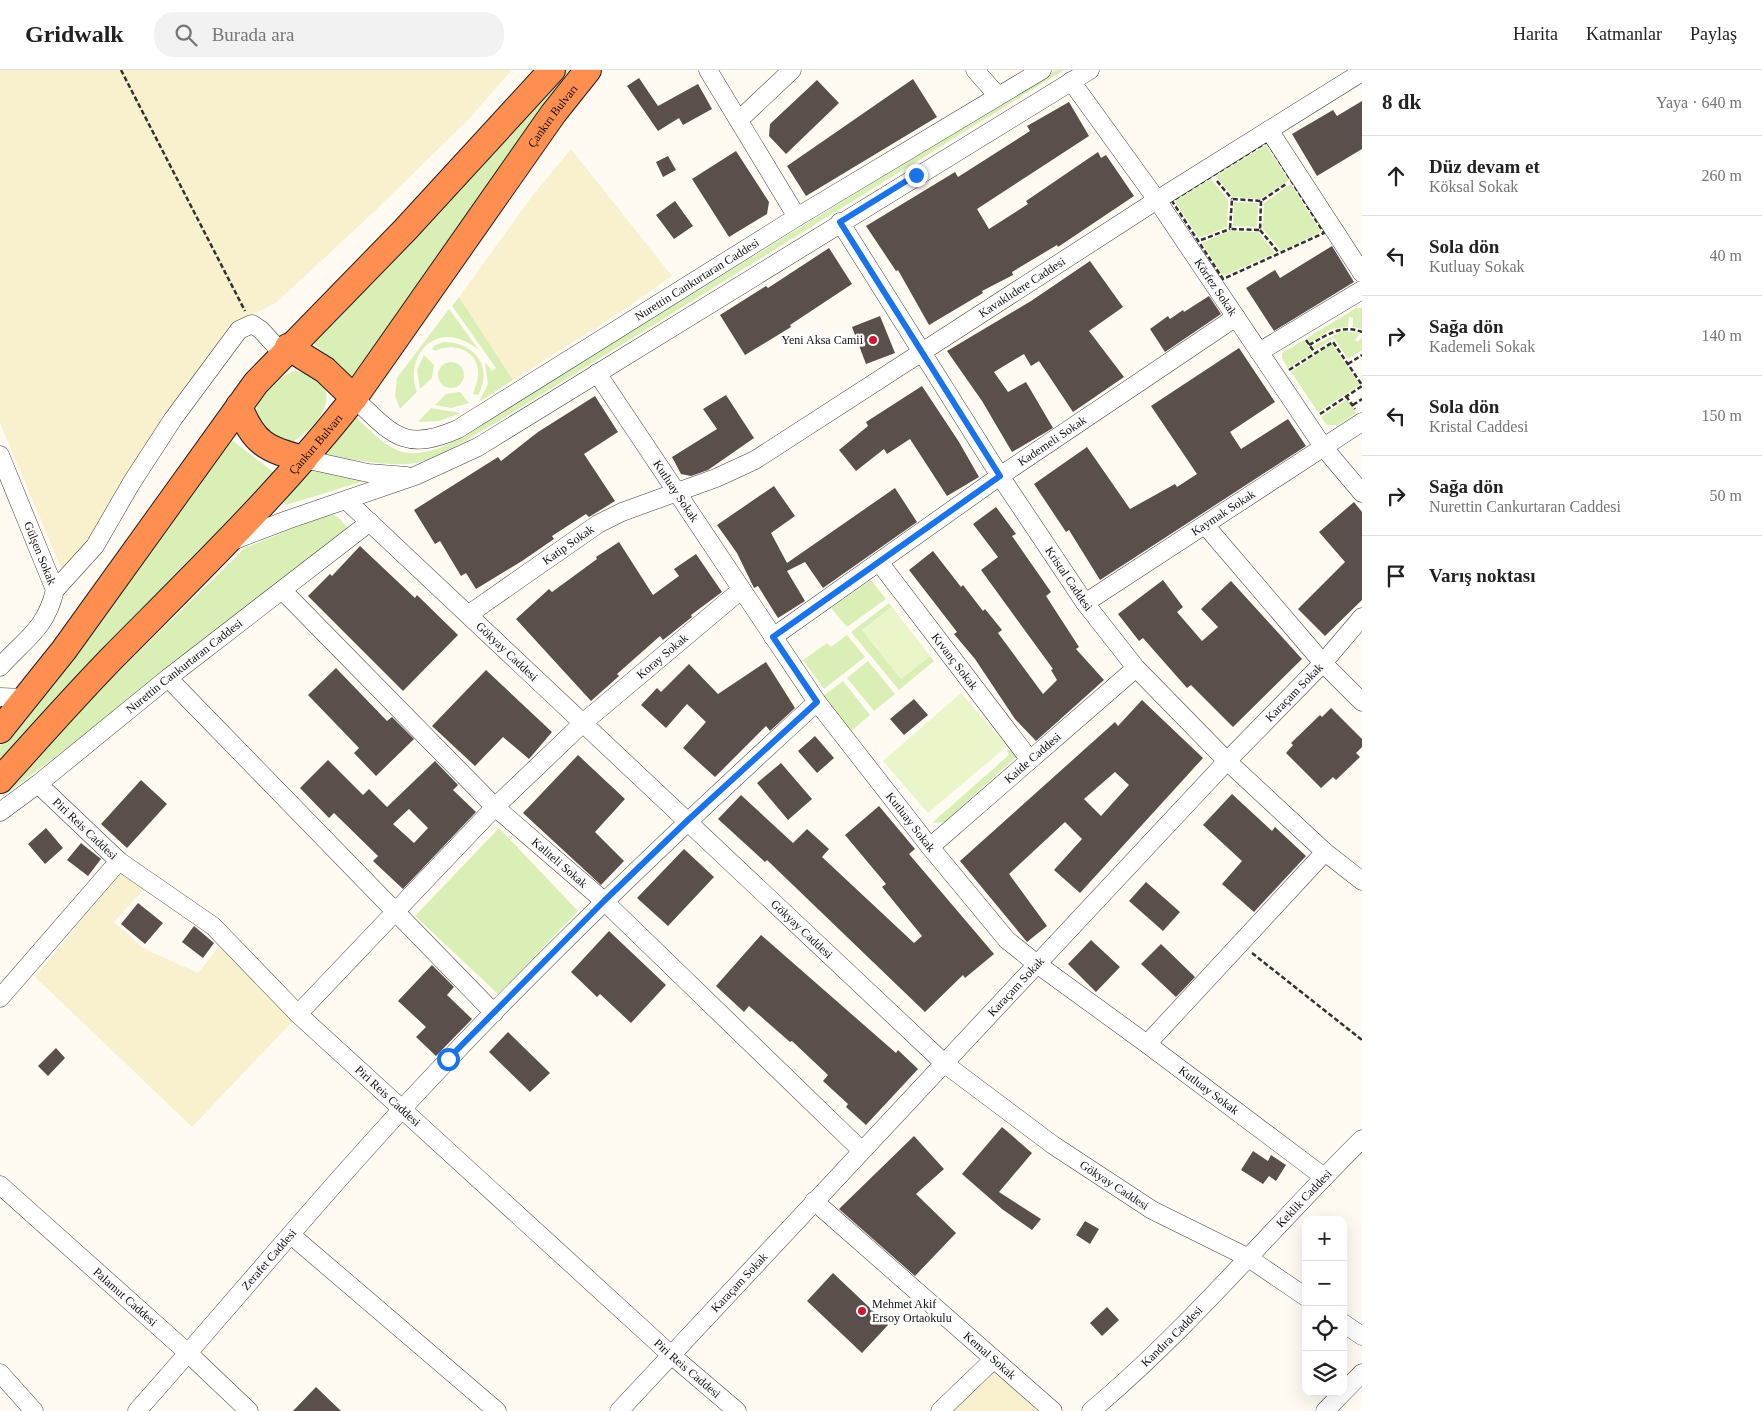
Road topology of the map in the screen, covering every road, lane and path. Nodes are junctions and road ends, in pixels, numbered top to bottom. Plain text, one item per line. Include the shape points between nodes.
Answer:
1 (121, 70) edge
2 (552, 70) edge
3 (588, 70) edge
4 (708, 70) edge
5 (792, 70) edge
6 (975, 70) edge
7 (1042, 70) edge
8 (1090, 70) edge
9 (1362, 72) edge
10 (1071, 81) junction
11 (998, 96) junction
12 (739, 120) junction
13 (1269, 130) junction
14 (1212, 176) junction
15 (1291, 181) junction
16 (1232, 199) junction
17 (1157, 200) junction
18 (1261, 201) junction
19 (797, 217) junction
20 (840, 222) junction
21 (1230, 229) junction
22 (1260, 230) junction
23 (1193, 243) junction
24 (1279, 253) junction
25 (1362, 273) edge
26 (1362, 290) edge
27 (1236, 317) junction
28 (252, 324) junction
29 (1362, 332) edge
30 (1304, 337) dead end
31 (1309, 345) junction
32 (285, 350) junction
33 (922, 352) junction
34 (1259, 352) junction
35 (1315, 354) junction
36 (1362, 355) edge
37 (1348, 364) junction
38 (1284, 366) dead end
39 (1288, 371) junction
40 (597, 373) junction
41 (1293, 379) dead end
42 (1362, 385) edge
43 (1346, 396) junction
44 (354, 398) junction
45 (1362, 399) edge
46 (239, 406) junction
47 (1353, 406) junction
48 (1360, 418) edge
49 (1321, 422) dead end
50 (1324, 448) junction
51 (0, 455) edge
52 (304, 459) junction
53 (415, 476) junction
54 (1000, 476) junction
55 (5, 482) edge
56 (676, 493) junction
57 (1362, 493) edge
58 (346, 500) junction
59 (370, 522) junction
60 (1205, 525) junction
61 (225, 544) junction
62 (879, 562) junction
63 (55, 590) junction
64 (741, 590) junction
65 (283, 591) junction
66 (1084, 603) junction
67 (469, 614) junction
68 (1362, 617) edge
69 (773, 637) junction
70 (1323, 663) junction
71 (0, 667) edge
72 (1136, 668) junction
73 (168, 678) junction
74 (0, 697) edge
75 (26, 698) junction
76 (817, 702) junction
77 (1362, 702) edge
78 (584, 722) junction
79 (0, 730) edge
80 (1030, 760) junction
81 (1227, 761) junction
82 (0, 780) edge
83 (38, 784) junction
84 (495, 808) junction
85 (0, 812) edge
86 (688, 820) junction
87 (930, 847) junction
88 (1325, 852) junction
89 (118, 862) junction
90 (1362, 881) edge
91 (604, 901) junction
92 (394, 911) junction
93 (1239, 943) junction
94 (1037, 964) junction
95 (0, 998) edge
96 (494, 1013) junction
97 (298, 1014) junction
98 (1362, 1040) edge
99 (1147, 1044) junction
100 (945, 1064) junction
101 (403, 1108) junction
102 (1362, 1140) edge
103 (861, 1150) junction
104 (1324, 1177) junction
105 (0, 1185) edge
106 (814, 1200) junction
107 (290, 1236) junction
108 (1247, 1257) junction
109 (1302, 1294) edge
110 (1347, 1326) edge
111 (1362, 1336) edge
112 (188, 1353) junction
113 (670, 1354) junction
114 (994, 1359) junction
115 (0, 1373) edge
116 (1362, 1373) edge
117 (34, 1411) edge
118 (137, 1411) edge
119 (249, 1411) edge
120 (497, 1411) edge
121 (619, 1411) edge
122 (737, 1411) edge
123 (940, 1411) edge
124 (1052, 1411) edge
125 (1091, 1411) edge
126 (1326, 1411) edge

1 - 28 path
2 - 32 highway via 405,230
3 - 44 highway, Çankırı Bulvarı via 524,155
4 - 12 street
5 - 12 street
6 - 11 street
7 - 11 street, Nurettin Cankurtaran Caddesi
8 - 10 street
9 - 13 street, Kavaklıdere Caddesi
10 - 17 street, Körfez Sokak
10 - 20 street
11 - 19 street, Nurettin Cankurtaran Caddesi
12 - 19 street
13 - 17 street, Kavaklıdere Caddesi
13 - 25 street
14 - 15 path via 1267,142
14 - 16 path
14 - 23 path via 1172,201
15 - 18 path
15 - 24 path via 1324,233
16 - 18 path
16 - 21 path
17 - 23 street, Körfez Sokak
17 - 33 street, Kavaklıdere Caddesi
18 - 22 path
19 - 44 street, Nurettin Cankurtaran Caddesi via 443,436 424,440 403,439 388,430
20 - 33 street, Kristal Caddesi
20 - 40 street
21 - 22 path
21 - 23 path
22 - 24 path
23 - 24 path via 1223,279
23 - 27 street, Körfez Sokak
26 - 34 street
27 - 34 street, Körfez Sokak
27 - 54 street, Kademeli Sokak
28 - 32 street
28 - 63 street via 238,330 173,419 95,546
29 - 31 path via 1350,328 1334,330
30 - 31 path
31 - 35 path
32 - 44 highway via 325,370
32 - 46 highway
33 - 54 street, Kristal Caddesi
33 - 56 street, Kavaklıdere Caddesi via 755,460
34 - 50 street, Körfez Sokak
35 - 37 path via 1333,342
35 - 39 path
36 - 37 path
37 - 42 path
38 - 39 path
39 - 41 path
40 - 53 street via 478,447
40 - 56 street, Kutluay Sokak
42 - 43 path
43 - 47 path
43 - 49 path via 1317,416
44 - 52 highway, Çankırı Bulvarı
45 - 47 path
46 - 52 highway via 247,427 263,445 272,451
46 - 75 highway
47 - 48 path
48 - 50 street, Kaymak Sokak
50 - 57 street, Körfez Sokak
50 - 60 street, Kaymak Sokak
51 - 55 street, Gülşen Sokak
52 - 53 street via 368,473
52 - 61 highway, Çankırı Bulvarı
53 - 58 street
54 - 62 street, Kademeli Sokak
54 - 66 street, Kristal Caddesi
55 - 63 street, Gülşen Sokak
56 - 64 street, Kutluay Sokak
56 - 67 street, Katip Sokak via 598,524
58 - 59 street, Gökyay Caddesi
58 - 61 street
59 - 65 street, Nurettin Cankurtaran Caddesi
59 - 67 street, Gökyay Caddesi
60 - 66 street, Kaymak Sokak
60 - 70 street
61 - 82 highway, Çankırı Bulvarı via 112,658
62 - 69 street, Kademeli Sokak
62 - 80 street, Kıvanç Sokak
63 - 71 street, Gülşen Sokak via 51,609 44,621
64 - 69 street, Kutluay Sokak
64 - 78 street, Koray Sokak
65 - 73 street, Nurettin Cankurtaran Caddesi
65 - 84 street, Kaliteli Sokak
66 - 72 street, Kristal Caddesi
67 - 78 street, Gökyay Caddesi
68 - 70 street, Karaçam Sokak
69 - 76 street, Kutluay Sokak
70 - 77 street
70 - 81 street, Karaçam Sokak
72 - 80 street, Kaide Caddesi
72 - 81 street, Kristal Caddesi
73 - 83 street, Nurettin Cankurtaran Caddesi
73 - 92 street
74 - 75 street
75 - 79 highway
76 - 86 street, Zerafet Caddesi
76 - 87 street, Kutluay Sokak
78 - 84 street, Koray Sokak
78 - 86 street, Gökyay Caddesi
80 - 87 street, Kaide Caddesi
81 - 88 street, Kristal Caddesi
81 - 94 street, Karaçam Sokak
83 - 85 street, Nurettin Cankurtaran Caddesi
83 - 89 street, Piri Reis Caddesi
84 - 91 street, Kaliteli Sokak
84 - 92 street, Koray Sokak
86 - 91 street, Zerafet Caddesi
86 - 100 street, Gökyay Caddesi
87 - 94 street, Kutluay Sokak via 1007,940
88 - 90 street, Kristal Caddesi
88 - 93 street
89 - 95 street
89 - 97 street, Piri Reis Caddesi via 212,926
91 - 96 street, Zerafet Caddesi
91 - 103 street, Kaliteli Sokak
92 - 96 street
92 - 97 street, Koray Sokak
93 - 98 path
93 - 99 street
94 - 99 street, Kutluay Sokak
94 - 100 street, Karaçam Sokak
96 - 101 street, Zerafet Caddesi
97 - 101 street, Piri Reis Caddesi
99 - 104 street, Kutluay Sokak
100 - 103 street, Karaçam Sokak
100 - 108 street, Gökyay Caddesi via 1053,1144 1152,1210
101 - 107 street, Zerafet Caddesi
101 - 113 street, Piri Reis Caddesi
102 - 104 street, Keklik Caddesi
103 - 106 street, Karaçam Sokak
104 - 108 street, Keklik Caddesi
105 - 112 street, Palamut Caddesi
106 - 113 street, Karaçam Sokak
106 - 114 street, Kemal Sokak
107 - 112 street, Zerafet Caddesi
107 - 120 street
108 - 109 street, Gökyay Caddesi
108 - 125 street, Kandıra Caddesi via 1171,1340
110 - 111 street
112 - 118 street, Zerafet Caddesi
112 - 119 street, Palamut Caddesi
113 - 121 street, Karaçam Sokak
113 - 122 street, Piri Reis Caddesi
114 - 123 street
114 - 124 street, Kemal Sokak
115 - 117 street
116 - 126 street

